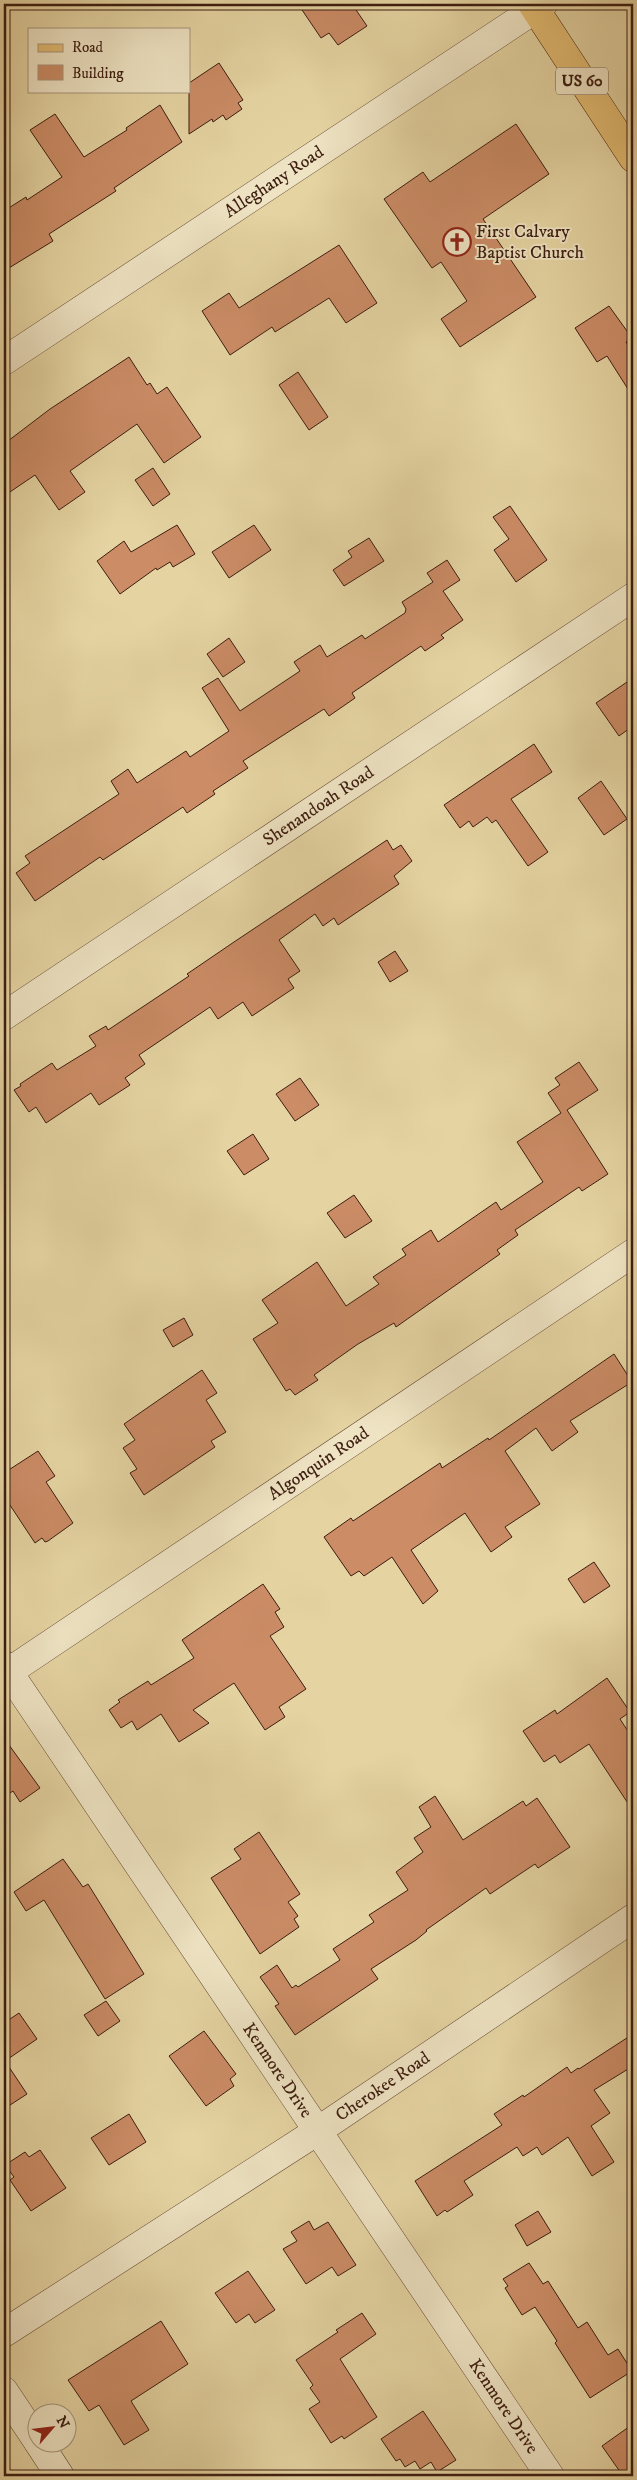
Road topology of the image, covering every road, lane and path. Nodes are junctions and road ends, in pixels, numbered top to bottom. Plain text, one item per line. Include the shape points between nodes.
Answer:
1 (537, 6) edge
2 (633, 158) edge
3 (4, 361) edge
4 (633, 597) edge
5 (4, 1016) edge
6 (633, 1253) edge
7 (5, 1671) edge
8 (633, 1918) edge
9 (316, 2132) junction
10 (4, 2333) edge
11 (4, 2391) edge
12 (28, 2427) edge
13 (44, 2452) edge
14 (60, 2476) edge
15 (550, 2476) edge

1 - 2 main road, US 60
1 - 3 street, Alleghany Road
4 - 5 street, Shenandoah Road
6 - 7 street, Algonquin Road
7 - 9 street, Kenmore Drive
8 - 9 street, Cherokee Road
9 - 10 street, Cherokee Road
9 - 15 street, Kenmore Drive
11 - 12 street
13 - 14 street

